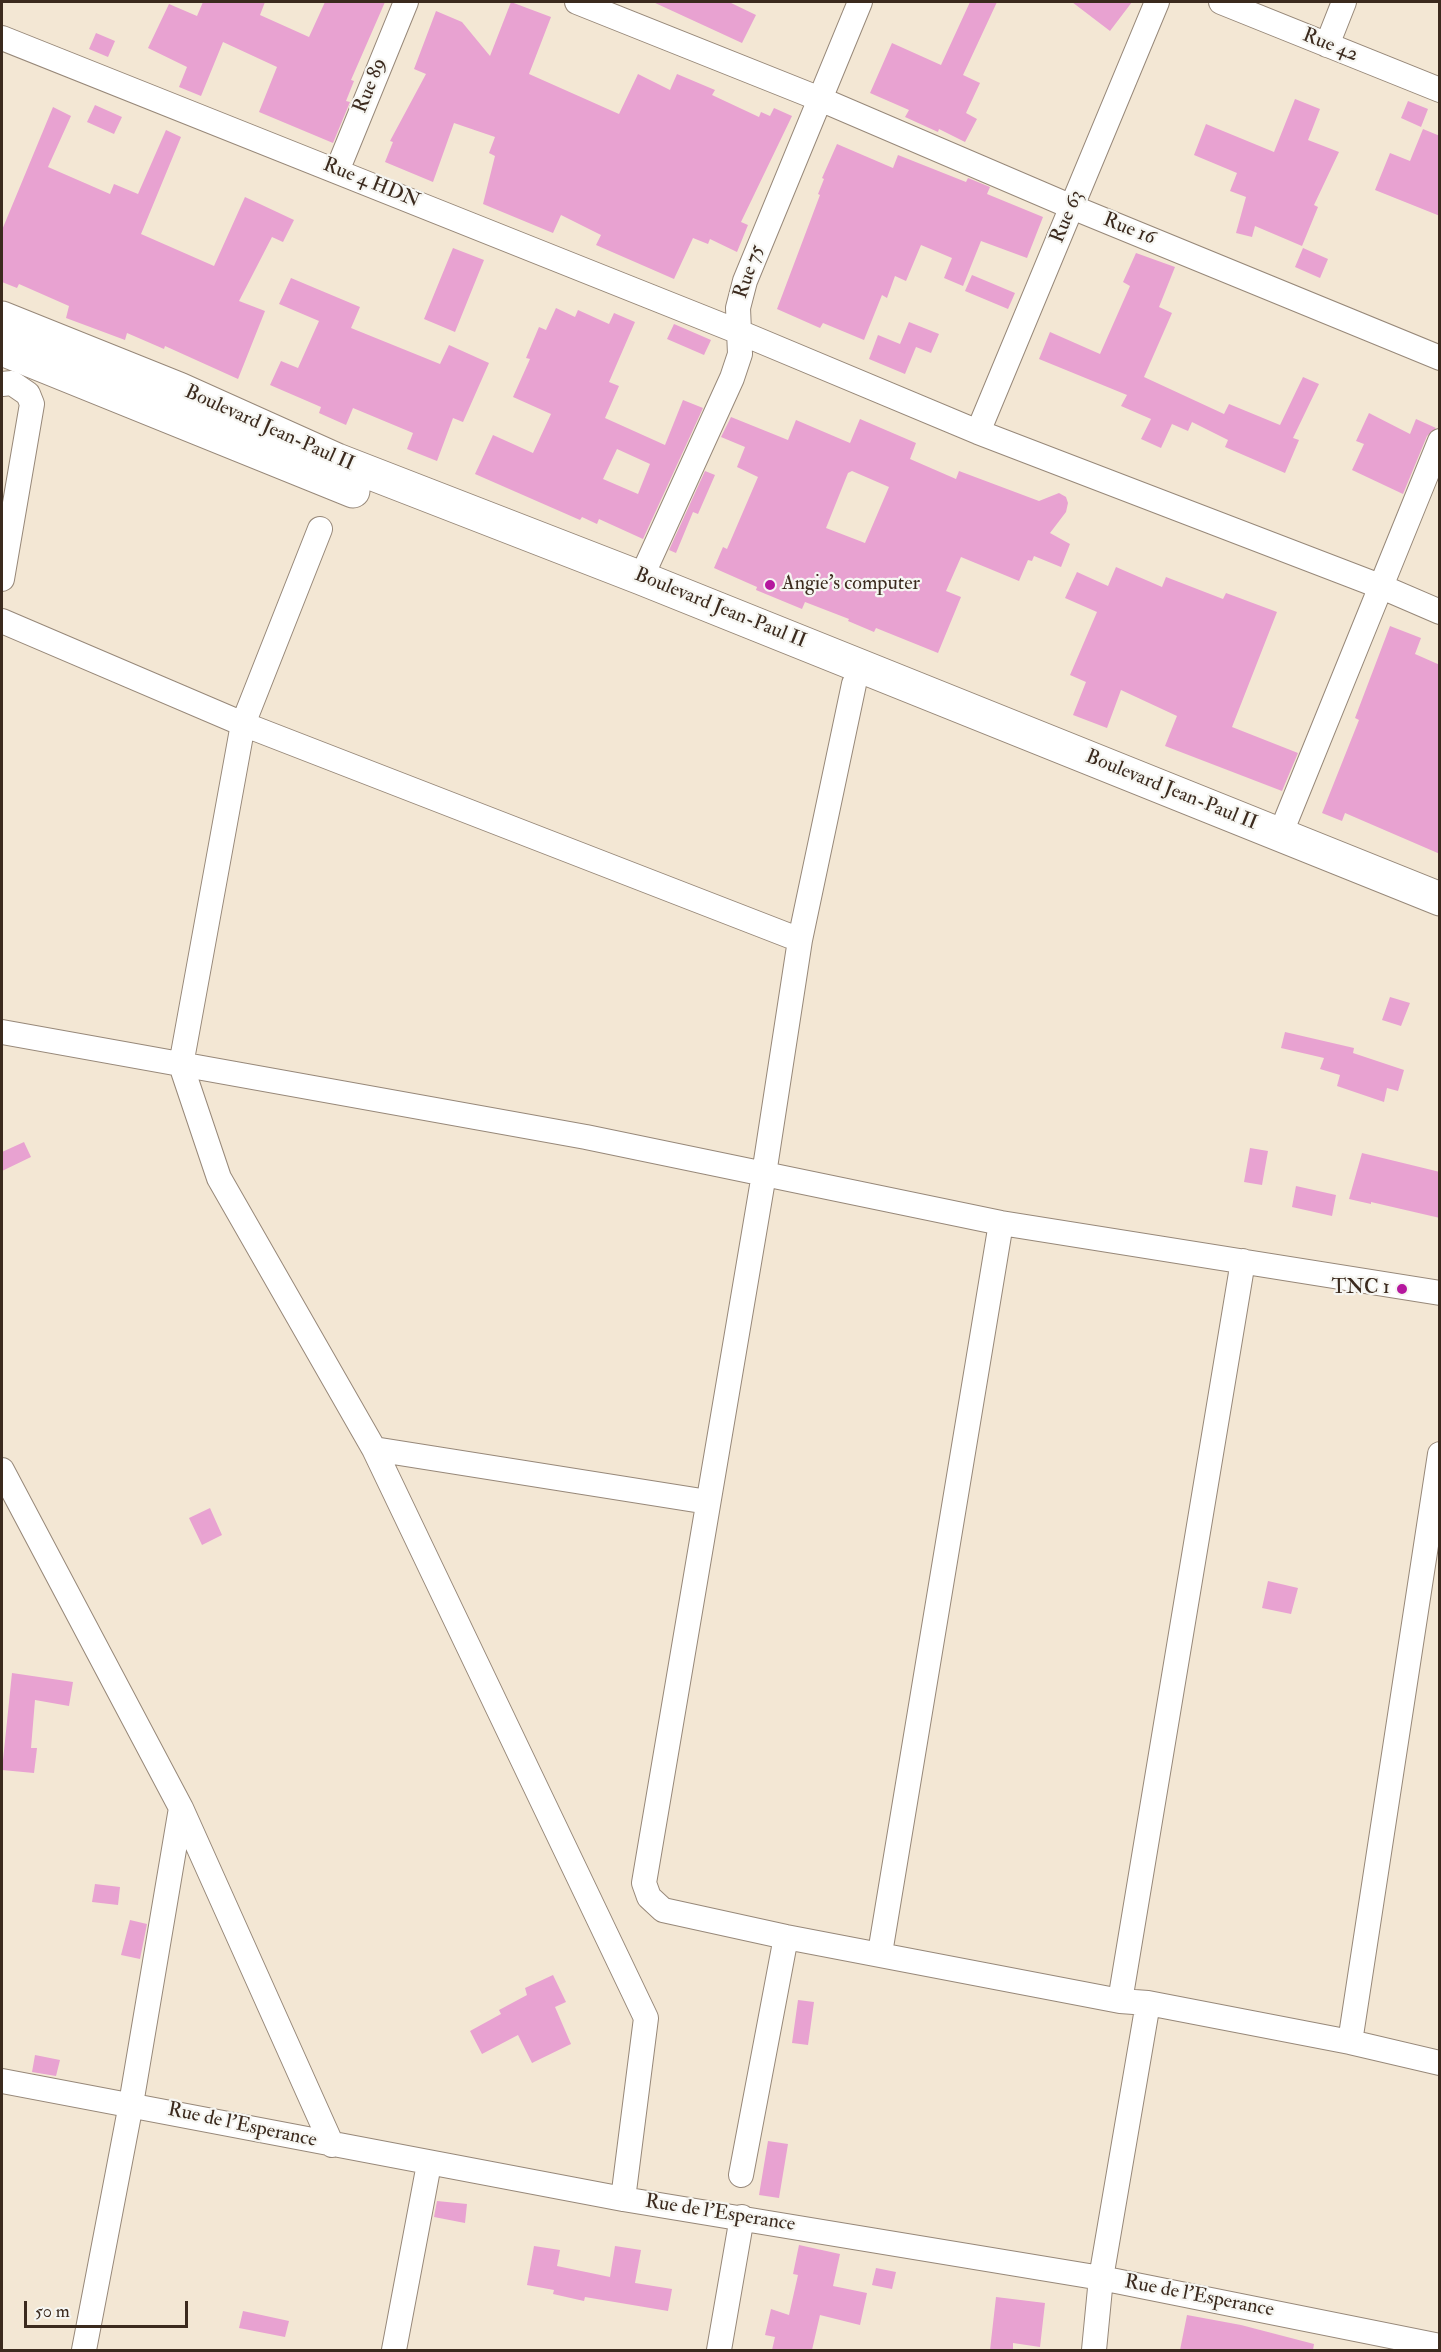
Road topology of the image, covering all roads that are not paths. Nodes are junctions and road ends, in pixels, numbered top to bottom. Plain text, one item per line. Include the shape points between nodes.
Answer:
1 (406, 2) edge
2 (577, 2) edge
3 (860, 2) edge
4 (1157, 2) edge
5 (1221, 2) edge
6 (1344, 2) edge
7 (2, 38) edge
8 (1327, 45) junction
9 (1440, 90) edge
10 (820, 99) junction
11 (337, 171) junction
12 (1072, 207) junction
13 (2, 318) edge
14 (739, 332) junction
15 (2, 349) edge
16 (1440, 358) edge
17 (2, 384) edge
18 (978, 432) junction
19 (1440, 441) edge
20 (320, 529) dead end
21 (641, 578) junction
22 (2, 579) edge
23 (1382, 587) junction
24 (1440, 612) edge
25 (2, 621) edge
26 (854, 684) junction
27 (243, 724) junction
28 (1280, 835) junction
29 (1440, 899) edge
30 (1440, 919) edge
31 (800, 940) junction
32 (2, 1032) edge
33 (181, 1065) junction
34 (764, 1174) junction
35 (1001, 1223) junction
36 (1243, 1261) junction
37 (1440, 1293) edge
38 (374, 1449) junction
39 (1440, 1454) edge
40 (2, 1470) edge
41 (708, 1502) junction
42 (181, 1808) junction
43 (786, 1937) junction
44 (880, 1953) junction
45 (1120, 2001) junction
46 (1148, 2003) junction
47 (1350, 2042) junction
48 (1440, 2063) edge
49 (2, 2081) edge
50 (131, 2104) junction
51 (332, 2145) junction
52 (429, 2164) junction
53 (741, 2175) dead end
54 (623, 2199) junction
55 (742, 2217) junction
56 (1101, 2278) junction
57 (1440, 2346) edge
58 (84, 2350) edge
59 (394, 2350) edge
60 (719, 2350) edge
61 (1094, 2350) edge

1 - 11 street, Rue 89
2 - 10 street, Rue 16
3 - 10 street, Rue 75
4 - 12 street, Rue 63
5 - 8 street, Rue 42
6 - 8 street
7 - 11 street, Rue 4 HDN
8 - 9 street, Rue 42
10 - 12 street, Rue 16
10 - 14 street, Rue 75 via 745,281 738,308
11 - 14 street, Rue 4 HDN
12 - 16 street, Rue 16
12 - 18 street, Rue 63
13 - 21 main road, Boulevard Jean-Paul II via 179,389 337,460
14 - 18 street, Rue 4 HDN
14 - 21 street, Rue 75 via 740,354 732,378
15 - 26 main road, Boulevard Jean-Paul II via 326,480
17 - 22 street via 12,383 28,394 32,404
18 - 23 street, Rue 4 HDN
19 - 23 street
20 - 27 street
21 - 28 main road, Boulevard Jean-Paul II
23 - 24 street, Rue 4 HDN
23 - 28 street
25 - 27 street
26 - 30 main road, Boulevard Jean-Paul II
26 - 31 street
27 - 31 street
27 - 33 street
28 - 29 main road, Boulevard Jean-Paul II
31 - 34 street
32 - 33 street
33 - 34 street via 586,1137
33 - 38 street via 219,1178
34 - 35 street
34 - 41 street
35 - 36 street
35 - 44 street
36 - 37 street
36 - 45 street
38 - 41 street
38 - 54 street via 646,2018
39 - 47 street
40 - 42 street
41 - 43 street via 644,1883 649,1897 663,1910
42 - 50 street
42 - 51 street
43 - 44 street
43 - 53 street
44 - 45 street
45 - 46 street
46 - 47 street
46 - 56 street
47 - 48 street
49 - 50 street, Rue de l'Esperance
50 - 51 street, Rue de l'Esperance
50 - 58 street
51 - 52 street, Rue de l'Esperance
52 - 54 street, Rue de l'Esperance
52 - 59 street
54 - 55 street, Rue de l'Esperance
55 - 56 street, Rue de l'Esperance
55 - 60 street
56 - 57 street, Rue de l'Esperance
56 - 61 street

